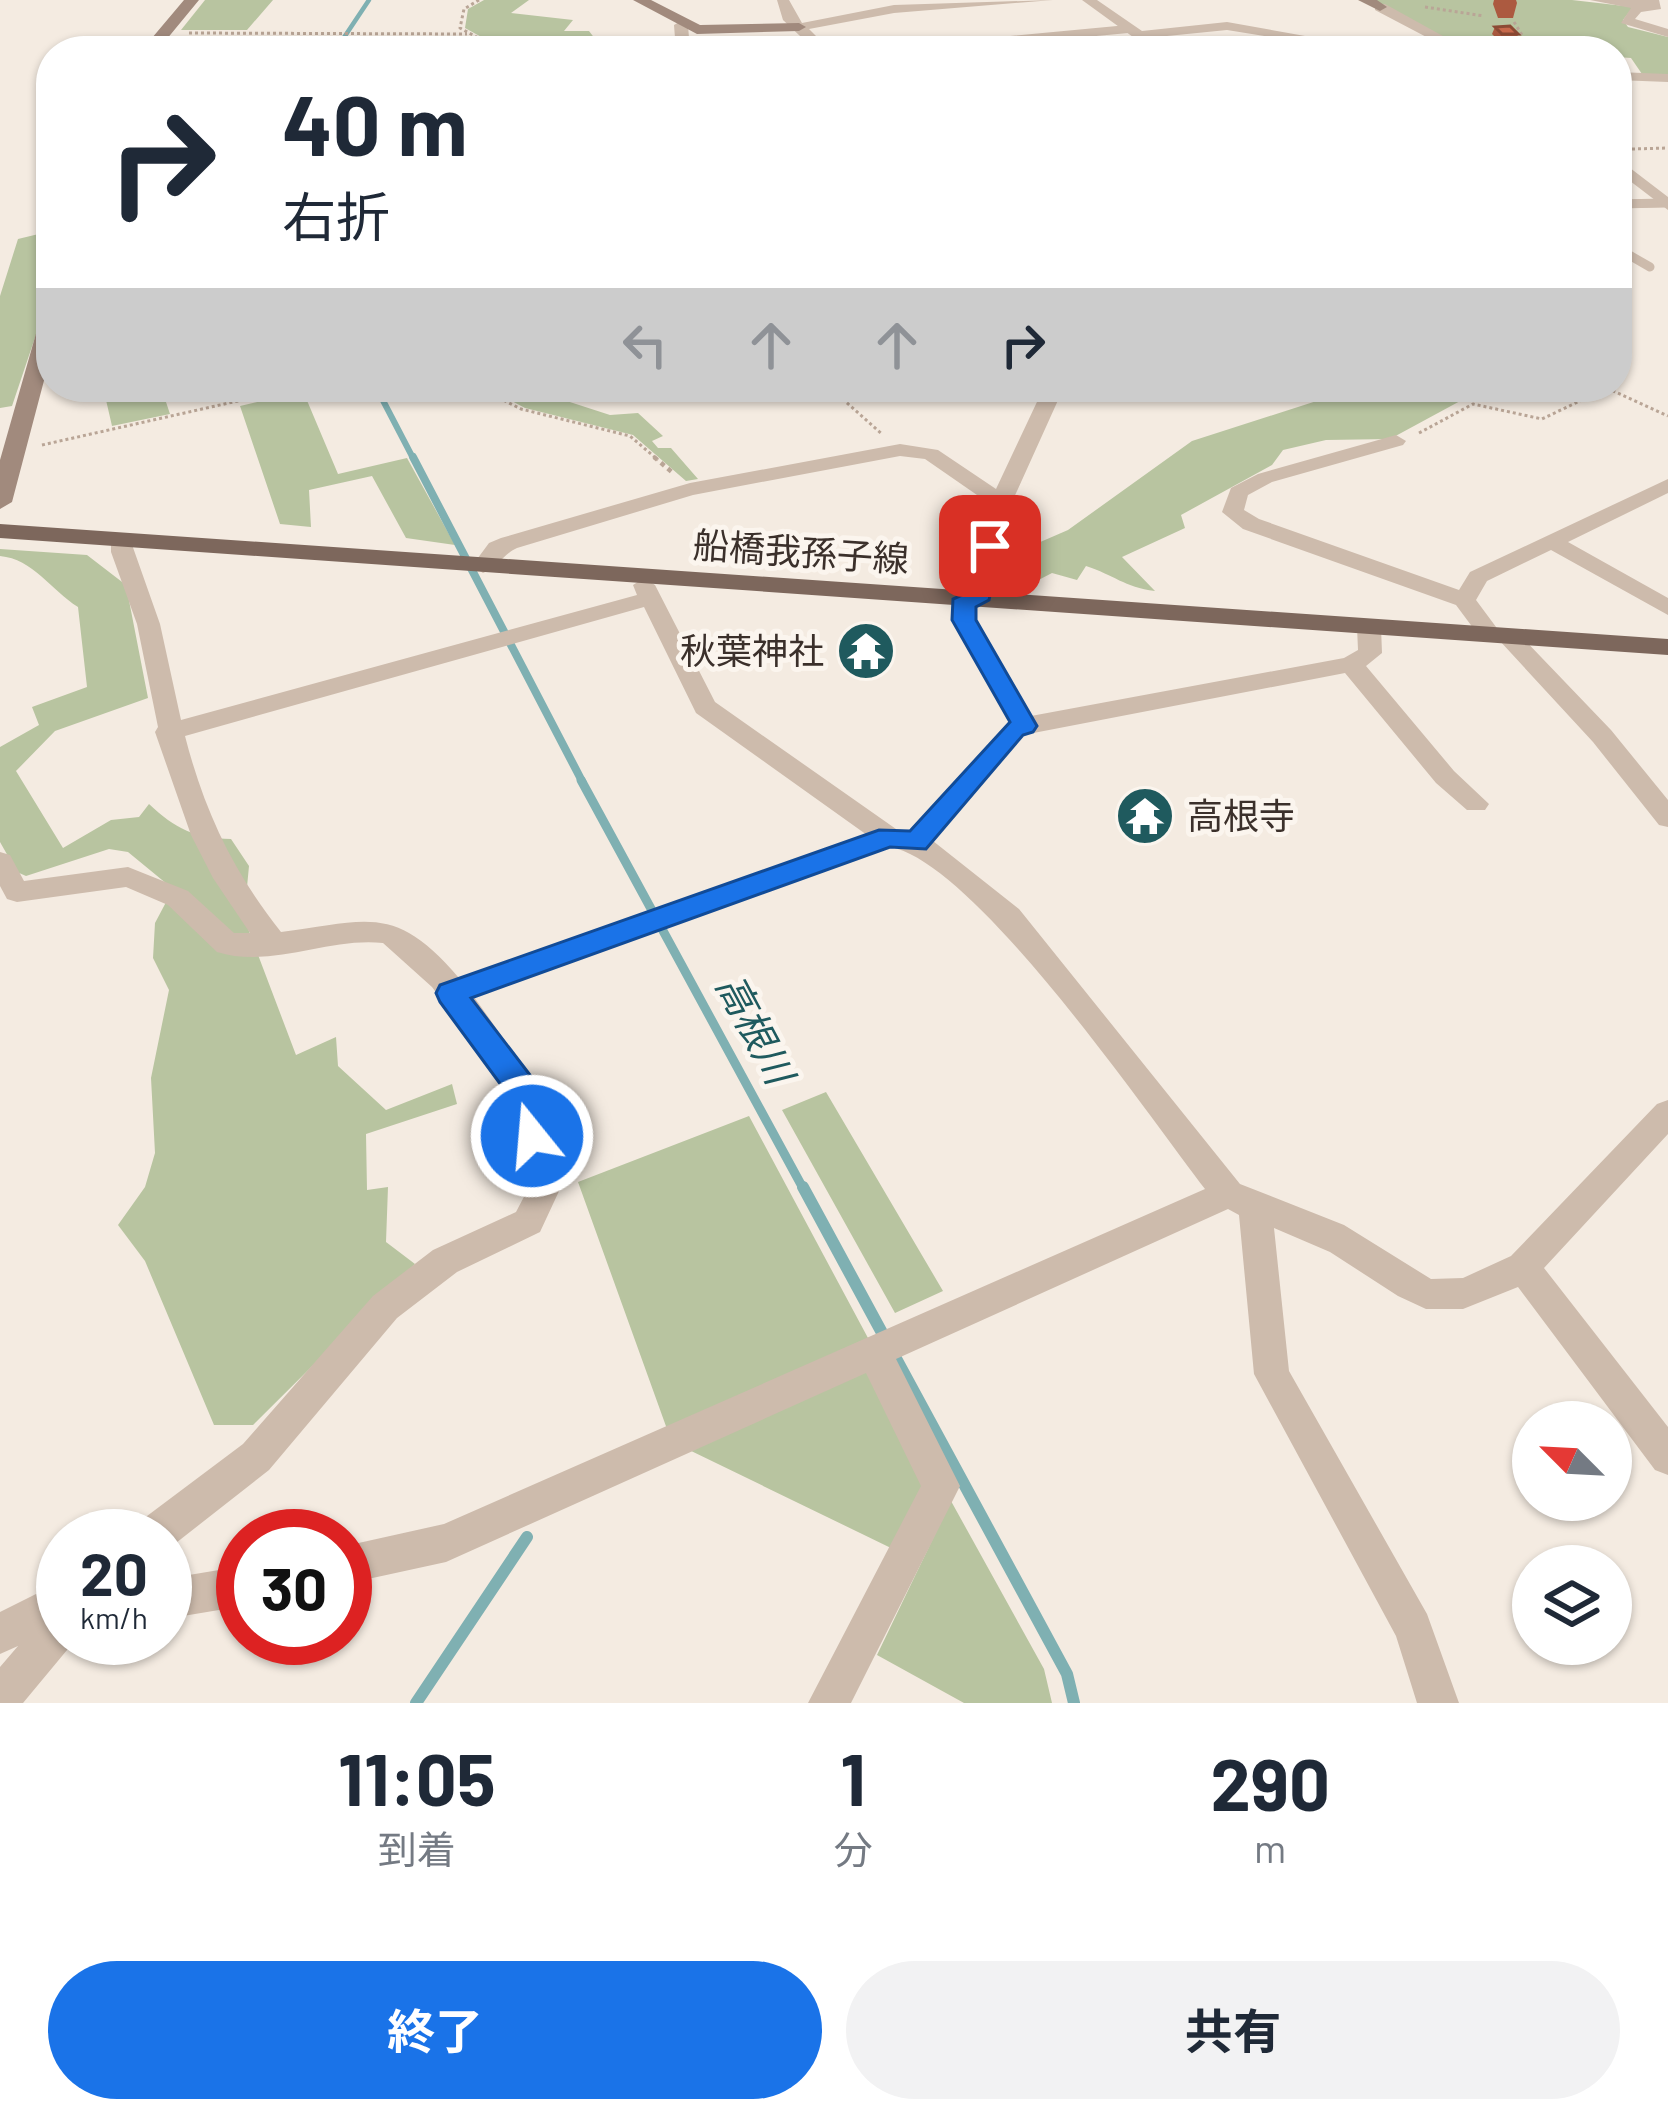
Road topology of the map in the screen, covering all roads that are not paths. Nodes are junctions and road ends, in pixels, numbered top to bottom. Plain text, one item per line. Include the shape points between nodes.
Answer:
1 (193, 0) edge
2 (642, 0) edge
3 (783, 0) edge
4 (1047, 0) edge
5 (1088, 0) edge
6 (1596, 0) edge
7 (966, 2) edge
8 (1372, 4) edge
9 (1659, 5) edge
10 (681, 25) junction
11 (1638, 26) junction
12 (799, 27) junction
13 (1668, 33) edge
14 (163, 36) edge
15 (682, 36) edge
16 (808, 36) edge
17 (1134, 36) edge
18 (1152, 36) edge
19 (1281, 36) edge
20 (1433, 36) edge
21 (1668, 46) edge
22 (1632, 76) edge
23 (1665, 76) edge
24 (1632, 175) edge
25 (1632, 204) edge
26 (1667, 204) edge
27 (1632, 257) edge
28 (1650, 268) dead end
29 (36, 370) edge
30 (1047, 402) edge
31 (1396, 441) road end
32 (1668, 485) edge
33 (0, 502) edge
34 (1001, 502) junction
35 (0, 530) edge
36 (119, 539) junction
37 (1552, 542) junction
38 (483, 566) junction
39 (645, 587) junction
40 (971, 600) junction
41 (1464, 600) junction
42 (1668, 608) edge
43 (1369, 627) junction
44 (1499, 636) junction
45 (1668, 647) edge
46 (1351, 664) junction
47 (1024, 726) junction
48 (168, 732) junction
49 (1475, 805) dead end
50 (1668, 818) edge
51 (903, 839) junction
52 (0, 862) edge
53 (274, 944) junction
54 (451, 993) junction
55 (1668, 1114) edge
56 (1242, 1200) junction
57 (1523, 1267) junction
58 (873, 1350) junction
59 (1668, 1457) edge
60 (188, 1509) edge
61 (372, 1558) edge
62 (36, 1614) edge
63 (0, 1634) edge
64 (36, 1656) edge
65 (0, 1698) edge
66 (829, 1703) edge
67 (1438, 1703) edge

1 - 14 street
2 - 10 street
3 - 12 street
4 - 7 street
5 - 17 street
6 - 9 street
7 - 12 street
8 - 20 street
9 - 11 street via 1628,15
10 - 12 street via 715,32
10 - 15 street
11 - 13 street
11 - 21 street
12 - 16 street
18 - 19 street via 1227,26
22 - 23 street
24 - 26 street
25 - 26 lane
27 - 28 lane
29 - 33 street
30 - 34 street
31 - 41 street via 1265,478 1238,492 1233,512
32 - 37 street
34 - 38 street via 931,454 900,450 690,489 509,543
34 - 40 street
35 - 36 main road, 船橋我孫子線
36 - 38 main road, 船橋我孫子線
36 - 48 street via 151,631
37 - 41 street via 1478,578
37 - 42 street
38 - 39 main road, 船橋我孫子線
39 - 40 main road, 船橋我孫子線
39 - 48 street via 507,638
39 - 51 street via 705,706
40 - 43 main road, 船橋我孫子線
40 - 47 street via 964,620
41 - 44 street
43 - 44 main road, 船橋我孫子線
43 - 46 street via 1370,653
44 - 45 main road, 船橋我孫子線
44 - 50 street via 1602,736
46 - 47 street
46 - 49 street
47 - 51 street
48 - 53 street via 199,830 238,902
51 - 54 street
51 - 56 street via 1009,916
52 - 53 street via 17,892 128,877 178,898 227,944
53 - 54 street via 359,930 391,934
54 - 60 street via 519,1084 544,1189 527,1222 446,1261 385,1307 256,1457
55 - 57 street
56 - 57 street via 1343,1241 1420,1295 1469,1296
56 - 58 street
56 - 67 street via 1272,1374 1413,1628
57 - 59 street
58 - 61 street via 446,1543
58 - 66 street via 941,1486
62 - 63 street
64 - 65 street

